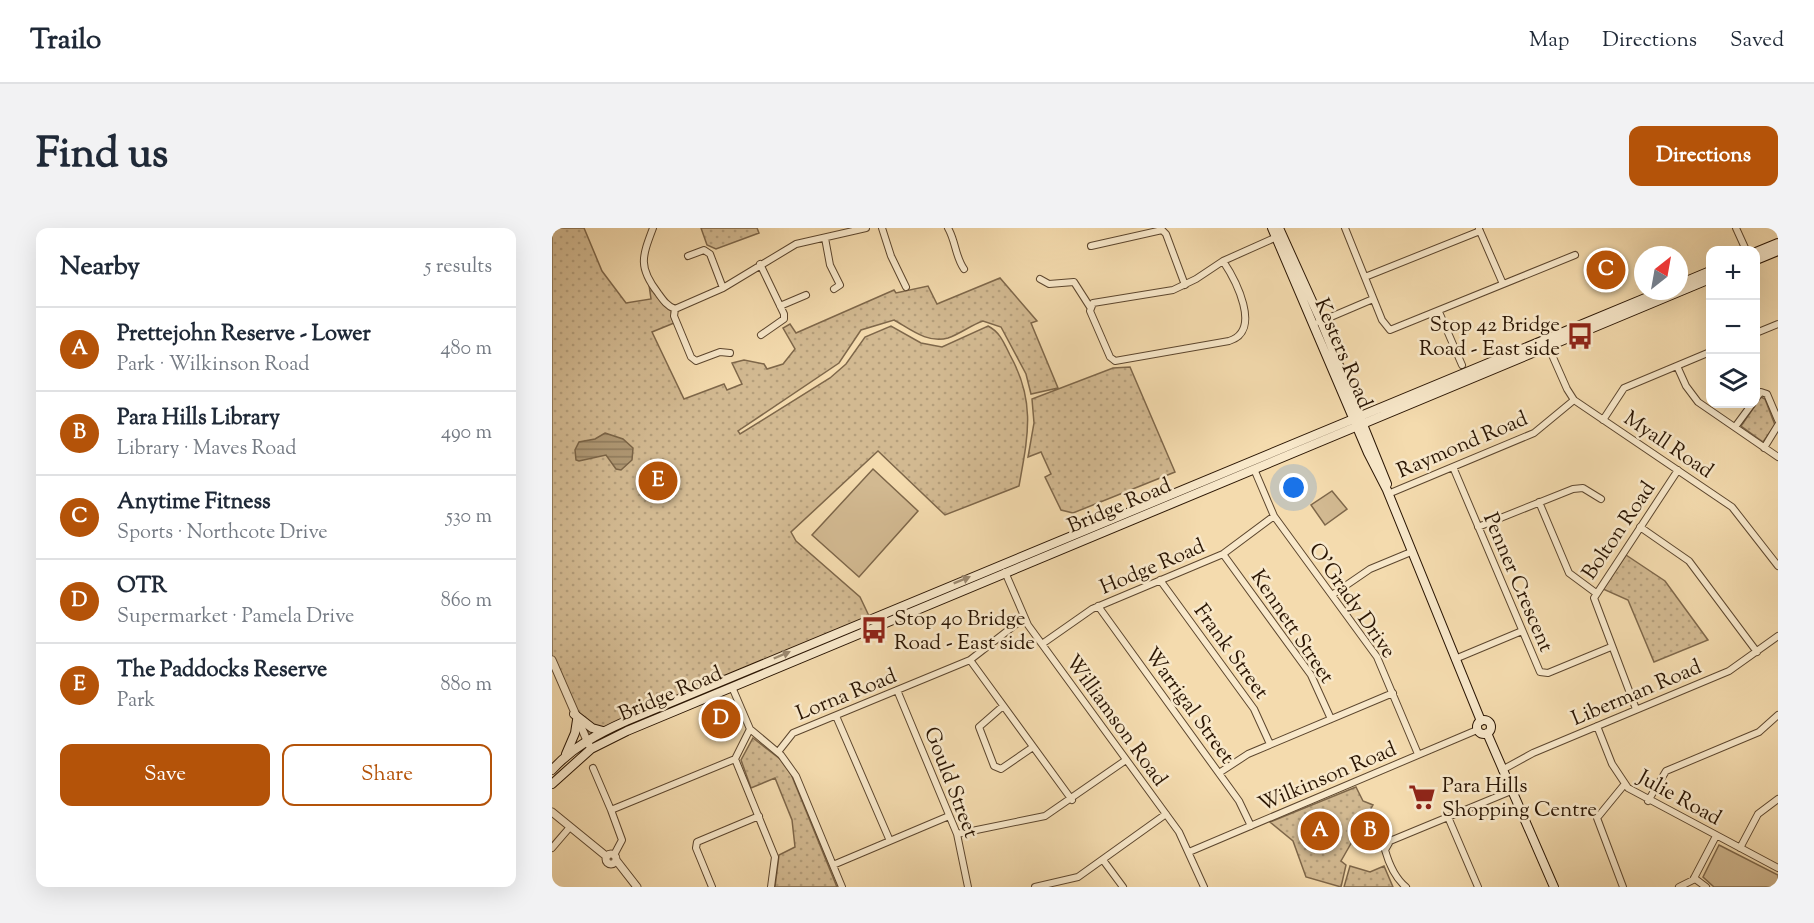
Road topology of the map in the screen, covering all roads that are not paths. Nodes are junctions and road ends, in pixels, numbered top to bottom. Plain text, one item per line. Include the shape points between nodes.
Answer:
1 (653, 228) edge
2 (866, 228) edge
3 (882, 228) edge
4 (948, 228) edge
5 (1272, 228) edge
6 (1345, 228) edge
7 (1736, 228) edge
8 (1479, 230) edge
9 (1279, 234) edge
10 (825, 238) junction
11 (1778, 243) edge
12 (1091, 246) dead end
13 (1744, 246) edge
14 (1760, 250) edge
15 (1778, 251) edge
16 (1575, 255) dead end
17 (688, 256) dead end
18 (1760, 258) edge
19 (1223, 261) junction
20 (760, 264) junction
21 (964, 269) dead end
22 (1706, 273) edge
23 (1365, 277) junction
24 (1040, 279) dead end
25 (1688, 280) edge
26 (1706, 281) edge
27 (1503, 284) junction
28 (1185, 285) junction
29 (906, 287) dead end
30 (723, 288) junction
31 (834, 289) dead end
32 (807, 295) dead end
33 (1373, 298) junction
34 (1642, 300) edge
35 (780, 306) junction
36 (1090, 307) junction
37 (675, 309) junction
38 (1439, 312) junction
39 (1317, 323) junction
40 (1778, 324) edge
41 (1390, 330) junction
42 (1760, 331) edge
43 (761, 335) dead end
44 (1388, 337) dead end
45 (1547, 343) junction
46 (730, 353) dead end
47 (1706, 354) edge
48 (1461, 365) dead end
49 (1677, 366) junction
50 (1760, 393) edge
51 (1574, 400) junction
52 (1355, 402) junction
53 (1749, 408) edge
54 (1373, 411) junction
55 (1603, 420) junction
56 (1778, 420) edge
57 (1358, 421) junction
58 (1778, 425) edge
59 (1735, 428) junction
60 (1764, 448) junction
61 (1778, 457) edge
62 (1252, 465) junction
63 (1453, 467) junction
64 (1677, 470) junction
65 (1388, 492) junction
66 (1601, 499) dead end
67 (1539, 502) junction
68 (1274, 516) junction
69 (1478, 527) junction
70 (1640, 527) junction
71 (1411, 552) junction
72 (1778, 552) edge
73 (1223, 554) junction
74 (1771, 557) junction
75 (1778, 566) edge
76 (1004, 568) junction
77 (1160, 580) junction
78 (1596, 593) junction
79 (1332, 595) junction
80 (1098, 606) junction
81 (1024, 618) junction
82 (1522, 631) junction
83 (1778, 636) edge
84 (1042, 644) junction
85 (1611, 647) junction
86 (1757, 652) junction
87 (1455, 659) junction
88 (552, 660) edge
89 (970, 660) junction
90 (730, 683) junction
91 (897, 690) junction
92 (1393, 693) junction
93 (1003, 706) junction
94 (1636, 710) junction
95 (1778, 715) edge
96 (836, 716) junction
97 (576, 717) junction
98 (1331, 719) junction
99 (1479, 725) junction
100 (1597, 726) junction
101 (750, 729) junction
102 (603, 731) junction
103 (586, 741) junction
104 (1270, 744) junction
105 (1033, 747) junction
106 (591, 749) junction
107 (777, 752) junction
108 (1418, 754) junction
109 (566, 755) junction
110 (735, 759) junction
111 (1126, 760) junction
112 (593, 768) dead end
113 (552, 770) edge
114 (1503, 770) junction
115 (1219, 773) junction
116 (552, 784) edge
117 (1624, 784) junction
118 (1511, 791) junction
119 (1778, 799) edge
120 (1072, 800) junction
121 (1648, 801) junction
122 (1519, 809) junction
123 (611, 810) junction
124 (552, 812) edge
125 (1166, 814) junction
126 (759, 816) junction
127 (949, 816) junction
128 (1448, 817) junction
129 (1251, 826) junction
130 (570, 827) junction
131 (957, 834) junction
132 (1716, 836) junction
133 (890, 841) junction
134 (1740, 848) junction
135 (552, 849) edge
136 (1189, 852) junction
137 (612, 859) junction
138 (1103, 861) junction
139 (833, 865) junction
140 (1778, 868) edge
141 (1694, 878) junction
142 (636, 887) edge
143 (712, 887) edge
144 (771, 887) edge
145 (842, 887) edge
146 (968, 887) edge
147 (1035, 887) edge
148 (1123, 887) edge
149 (1203, 887) edge
150 (1406, 887) edge
151 (1478, 887) edge
152 (1548, 887) edge
153 (1554, 887) edge
154 (1623, 887) edge
155 (1679, 887) edge
156 (1706, 887) edge

1 - 37 street via 643,254 646,275 669,307
2 - 10 street
3 - 29 street
4 - 21 street via 956,258
5 - 9 main road, Kesters Road
6 - 23 street
7 - 13 street
8 - 23 street
8 - 27 street
9 - 19 street
9 - 39 main road, Kesters Road
10 - 20 street via 796,244
10 - 31 street via 830,265 840,285
11 - 14 main road
12 - 28 street via 1162,230
15 - 18 main road
16 - 27 street
17 - 30 street via 704,250 710,254
19 - 28 street
19 - 36 street via 1245,314 1245,328 1234,339 1115,361
20 - 30 street
20 - 35 street
22 - 25 main road
23 - 33 street
24 - 36 street via 1049,284 1074,282
26 - 45 main road, Bridge Road
27 - 38 street
28 - 36 street
30 - 37 street
32 - 35 street
33 - 39 street
33 - 41 street
34 - 45 main road, Bridge Road
35 - 43 street via 784,319
37 - 46 street via 674,316 691,357 696,361 720,352
38 - 41 street
38 - 48 street
39 - 52 main road, Kesters Road
39 - 57 main road, Kesters Road
40 - 42 street
41 - 44 street
45 - 51 street, Myall Road
45 - 54 main road, Bridge Road
45 - 57 main road, Bridge Road
47 - 49 street
49 - 55 street via 1624,388
49 - 59 street via 1696,400
50 - 56 street via 1767,394
51 - 55 street, Myall Road
51 - 63 street, Raymond Road via 1538,430
52 - 54 main road
52 - 57 main road, Kesters Road
53 - 59 street
54 - 57 main road, Bridge Road
55 - 64 street, Myall Road
57 - 62 main road, Bridge Road
57 - 65 main road, Kesters Road
58 - 60 street
59 - 60 street
60 - 61 street
62 - 68 street, O'Grady Drive
62 - 76 main road, Bridge Road
63 - 65 street, Raymond Road
63 - 69 street, Penner Crescent
64 - 70 street, Bolton Road
64 - 74 street, Myall Road via 1732,507
65 - 71 main road, Kesters Road
66 - 67 street via 1576,488
67 - 69 street
67 - 78 street via 1571,575
68 - 73 street, Hodge Road
68 - 79 street, O'Grady Drive
69 - 82 street, Penner Crescent
70 - 78 street, Bolton Road
70 - 86 street via 1689,561
71 - 79 street via 1370,569
71 - 87 main road, Kesters Road
72 - 74 street
73 - 77 street, Hodge Road
73 - 98 street, Kennett Street via 1311,675
74 - 75 street, Myall Road
76 - 81 street, Williamson Road
76 - 90 main road, Bridge Road
77 - 80 street, Hodge Road
77 - 104 street, Frank Street via 1254,709
78 - 85 street, Bolton Road via 1595,605
79 - 92 street, O'Grady Drive via 1374,652
80 - 84 street, Hodge Road
80 - 115 street, Warrigal Street
81 - 84 street, Williamson Road
81 - 89 street, Lorna Road
82 - 85 street, Penner Crescent via 1543,674
82 - 87 street
83 - 86 street, Liberman Road
84 - 111 street, Williamson Road
85 - 94 street, Bolton Road
86 - 94 street, Liberman Road via 1730,670
87 - 99 main road, Kesters Road
88 - 97 street
89 - 91 street, Lorna Road
89 - 93 street
90 - 101 street
90 - 102 main road, Bridge Road
90 - 106 main road, Bridge Road
91 - 96 street, Lorna Road
91 - 127 street, Gould Street
92 - 98 street
92 - 108 street, O'Grady Drive
93 - 105 street
93 - 105 street via 979,727 994,765 1001,769
94 - 100 street, Liberman Road
95 - 121 street via 1759,732 1666,771
96 - 107 street, Lorna Road via 794,733
96 - 133 street
97 - 102 main road
97 - 103 street
97 - 109 main road via 575,733
98 - 104 street
99 - 108 street, Wilkinson Road
99 - 114 main road, Kesters Road via 1490,724 1487,733
100 - 114 street, Liberman Road
100 - 117 street, Julie Road
101 - 107 street
101 - 110 street
102 - 103 main road, Bridge Road
103 - 106 street
103 - 109 main road, Bridge Road
104 - 115 street
105 - 120 street
106 - 116 main road, Bridge Road
107 - 139 street via 796,776
108 - 129 street, Wilkinson Road
109 - 113 main road, Bridge Road
110 - 123 street
110 - 126 street
111 - 120 street
111 - 125 street, Williamson Road
112 - 123 street
114 - 118 main road
115 - 129 street, Warrigal Street via 1242,805
117 - 121 street, Julie Road
117 - 154 street via 1597,818
118 - 122 main road
118 - 128 street
119 - 134 street via 1758,814
120 - 131 street via 1041,817
121 - 132 street, Julie Road
122 - 152 main road
122 - 153 main road
123 - 137 street via 622,840
124 - 130 street
125 - 136 street, Williamson Road
125 - 138 street
126 - 143 street via 697,842
126 - 144 street via 775,857
127 - 131 street, Gould Street
127 - 133 street
128 - 150 street via 1387,844 1388,858 1398,880
128 - 151 street
129 - 136 street, Wilkinson Road
130 - 135 street
130 - 137 street
131 - 146 street, Gould Street
132 - 134 street, Julie Road
132 - 141 street
133 - 139 street
134 - 140 street, Julie Road
136 - 149 street, Williamson Road
137 - 142 street
138 - 147 street via 1074,879
138 - 148 street
139 - 145 street
141 - 155 street
141 - 156 street

